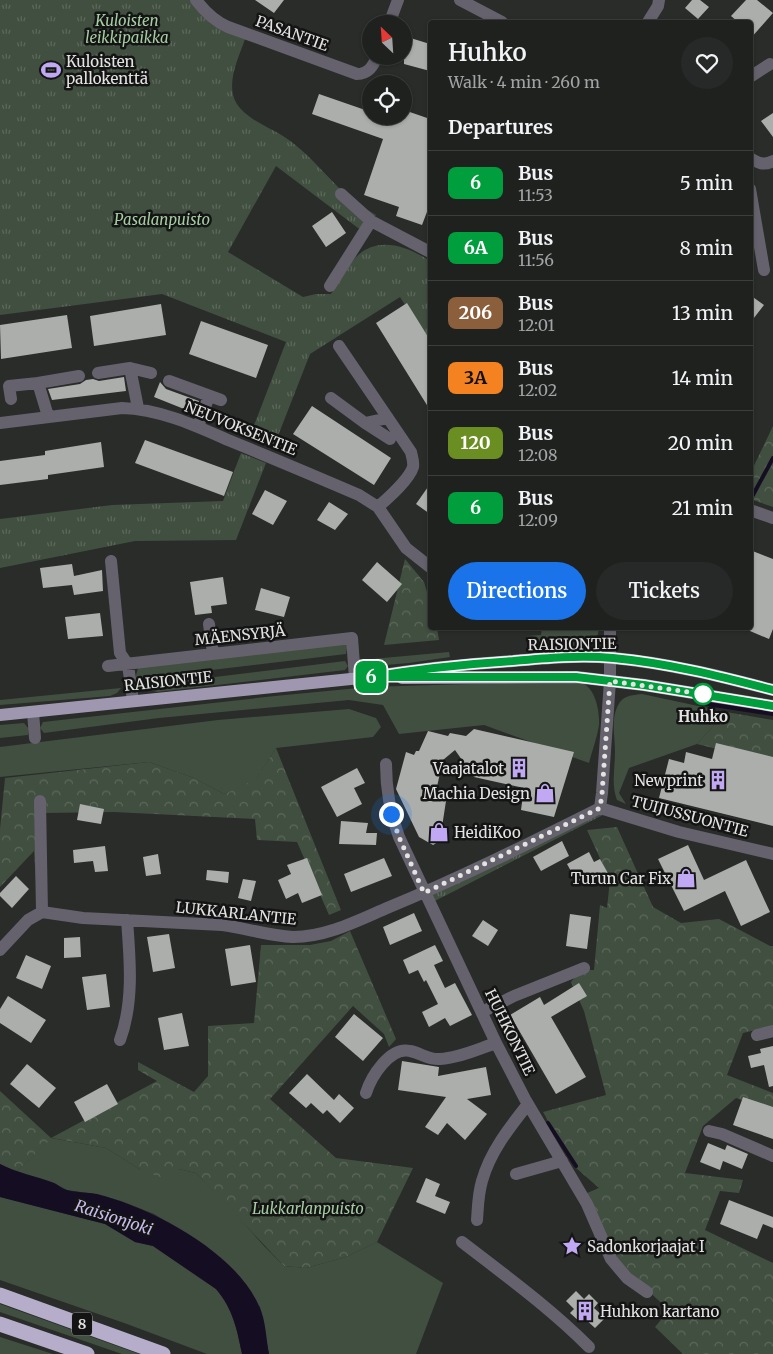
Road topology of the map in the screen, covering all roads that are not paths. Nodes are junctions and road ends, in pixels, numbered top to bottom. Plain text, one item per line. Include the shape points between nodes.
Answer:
1 (196, 0) edge
2 (398, 0) edge
3 (460, 0) edge
4 (659, 0) edge
5 (392, 15) edge
6 (498, 20) edge
7 (649, 20) edge
8 (770, 64) dead end
9 (373, 65) edge
10 (753, 74) edge
11 (753, 160) edge
12 (773, 161) edge
13 (341, 194) dead end
14 (753, 207) edge
15 (371, 221) junction
16 (428, 251) edge
17 (764, 270) dead end
18 (330, 286) dead end
19 (338, 346) dead end
20 (130, 368) junction
21 (98, 373) dead end
22 (151, 373) dead end
23 (79, 376) dead end
24 (169, 381) dead end
25 (38, 382) junction
26 (331, 398) dead end
27 (11, 399) dead end
28 (138, 408) junction
29 (48, 416) junction
30 (388, 418) junction
31 (3, 423) edge
32 (365, 423) junction
33 (198, 427) junction
34 (390, 440) dead end
35 (378, 507) junction
36 (753, 511) edge
37 (773, 518) edge
38 (111, 561) dead end
39 (428, 565) edge
40 (209, 624) dead end
41 (610, 630) edge
42 (213, 654) junction
43 (610, 658) junction
44 (128, 665) junction
45 (108, 666) dead end
46 (370, 677) junction
47 (355, 678) junction
48 (610, 681) junction
49 (773, 690) edge
50 (133, 701) junction
51 (773, 706) edge
52 (32, 712) junction
53 (0, 715) edge
54 (35, 738) dead end
55 (386, 764) dead end
56 (40, 801) dead end
57 (600, 808) junction
58 (773, 854) edge
59 (424, 893) junction
60 (42, 912) junction
61 (127, 920) junction
62 (0, 950) edge
63 (584, 968) dead end
64 (482, 1012) junction
65 (773, 1031) edge
66 (757, 1035) dead end
67 (120, 1040) dead end
68 (496, 1043) junction
69 (366, 1093) dead end
70 (528, 1104) junction
71 (710, 1131) dead end
72 (773, 1156) edge
73 (562, 1161) junction
74 (520, 1172) dead end
75 (477, 1220) dead end
76 (462, 1242) dead end
77 (647, 1292) dead end
78 (0, 1295) edge
79 (0, 1324) edge
80 (589, 1347) dead end
81 (87, 1354) edge
82 (163, 1354) edge

1 - 9 street, PASANTIE via 217,22 295,52 357,74 365,73
2 - 5 street
3 - 6 street
4 - 7 street
8 - 10 street
11 - 12 street via 764,164
13 - 15 street
14 - 17 street
15 - 16 street
15 - 18 street
19 - 30 street
20 - 21 street
20 - 22 street
20 - 28 street
23 - 25 street
24 - 33 street via 215,398
25 - 27 street via 8,386
25 - 29 street
26 - 32 street
28 - 29 street, NEUVOKSENTIE
28 - 33 street, NEUVOKSENTIE
29 - 31 street, NEUVOKSENTIE
30 - 32 street
30 - 35 street via 413,460 408,476
32 - 34 street
33 - 35 street, NEUVOKSENTIE via 359,495
35 - 39 street, NEUVOKSENTIE via 406,548
36 - 37 street
38 - 44 street via 120,653
40 - 42 street
41 - 43 street
42 - 44 street, MÄENSYRJÄ
42 - 47 street, MÄENSYRJÄ via 352,638
43 - 46 main road, RAISIONTIE via 490,662
43 - 48 street
43 - 49 main road, RAISIONTIE via 675,666
44 - 45 street, MÄENSYRJÄ
44 - 50 street
46 - 47 main road, RAISIONTIE
46 - 48 main road, RAISIONTIE via 532,676
47 - 50 main road, RAISIONTIE
48 - 51 main road, RAISIONTIE
48 - 57 street
50 - 52 main road, RAISIONTIE
52 - 53 main road, RAISIONTIE
52 - 54 street
55 - 59 street, HUHKONTIE via 391,814
56 - 60 street
57 - 58 street, TUIJUSSUONTIE via 679,832
57 - 59 street, LUKKARLANTIE
59 - 61 street, LUKKARLANTIE via 348,925 294,937 222,925
59 - 64 street, HUHKONTIE
60 - 61 street, LUKKARLANTIE
60 - 62 street via 28,920
61 - 67 street via 129,1003
63 - 64 street
64 - 68 street, HUHKONTIE
65 - 66 street
68 - 69 street via 442,1059 426,1058 403,1050 388,1059 374,1075
68 - 70 street, HUHKONTIE
70 - 73 street, HUHKONTIE
70 - 75 street via 508,1129 488,1163
71 - 72 street
73 - 74 street
73 - 77 street, HUHKONTIE via 587,1204 610,1258 627,1278
76 - 80 street via 558,1318
78 - 82 highway, 8
79 - 81 highway, 8

